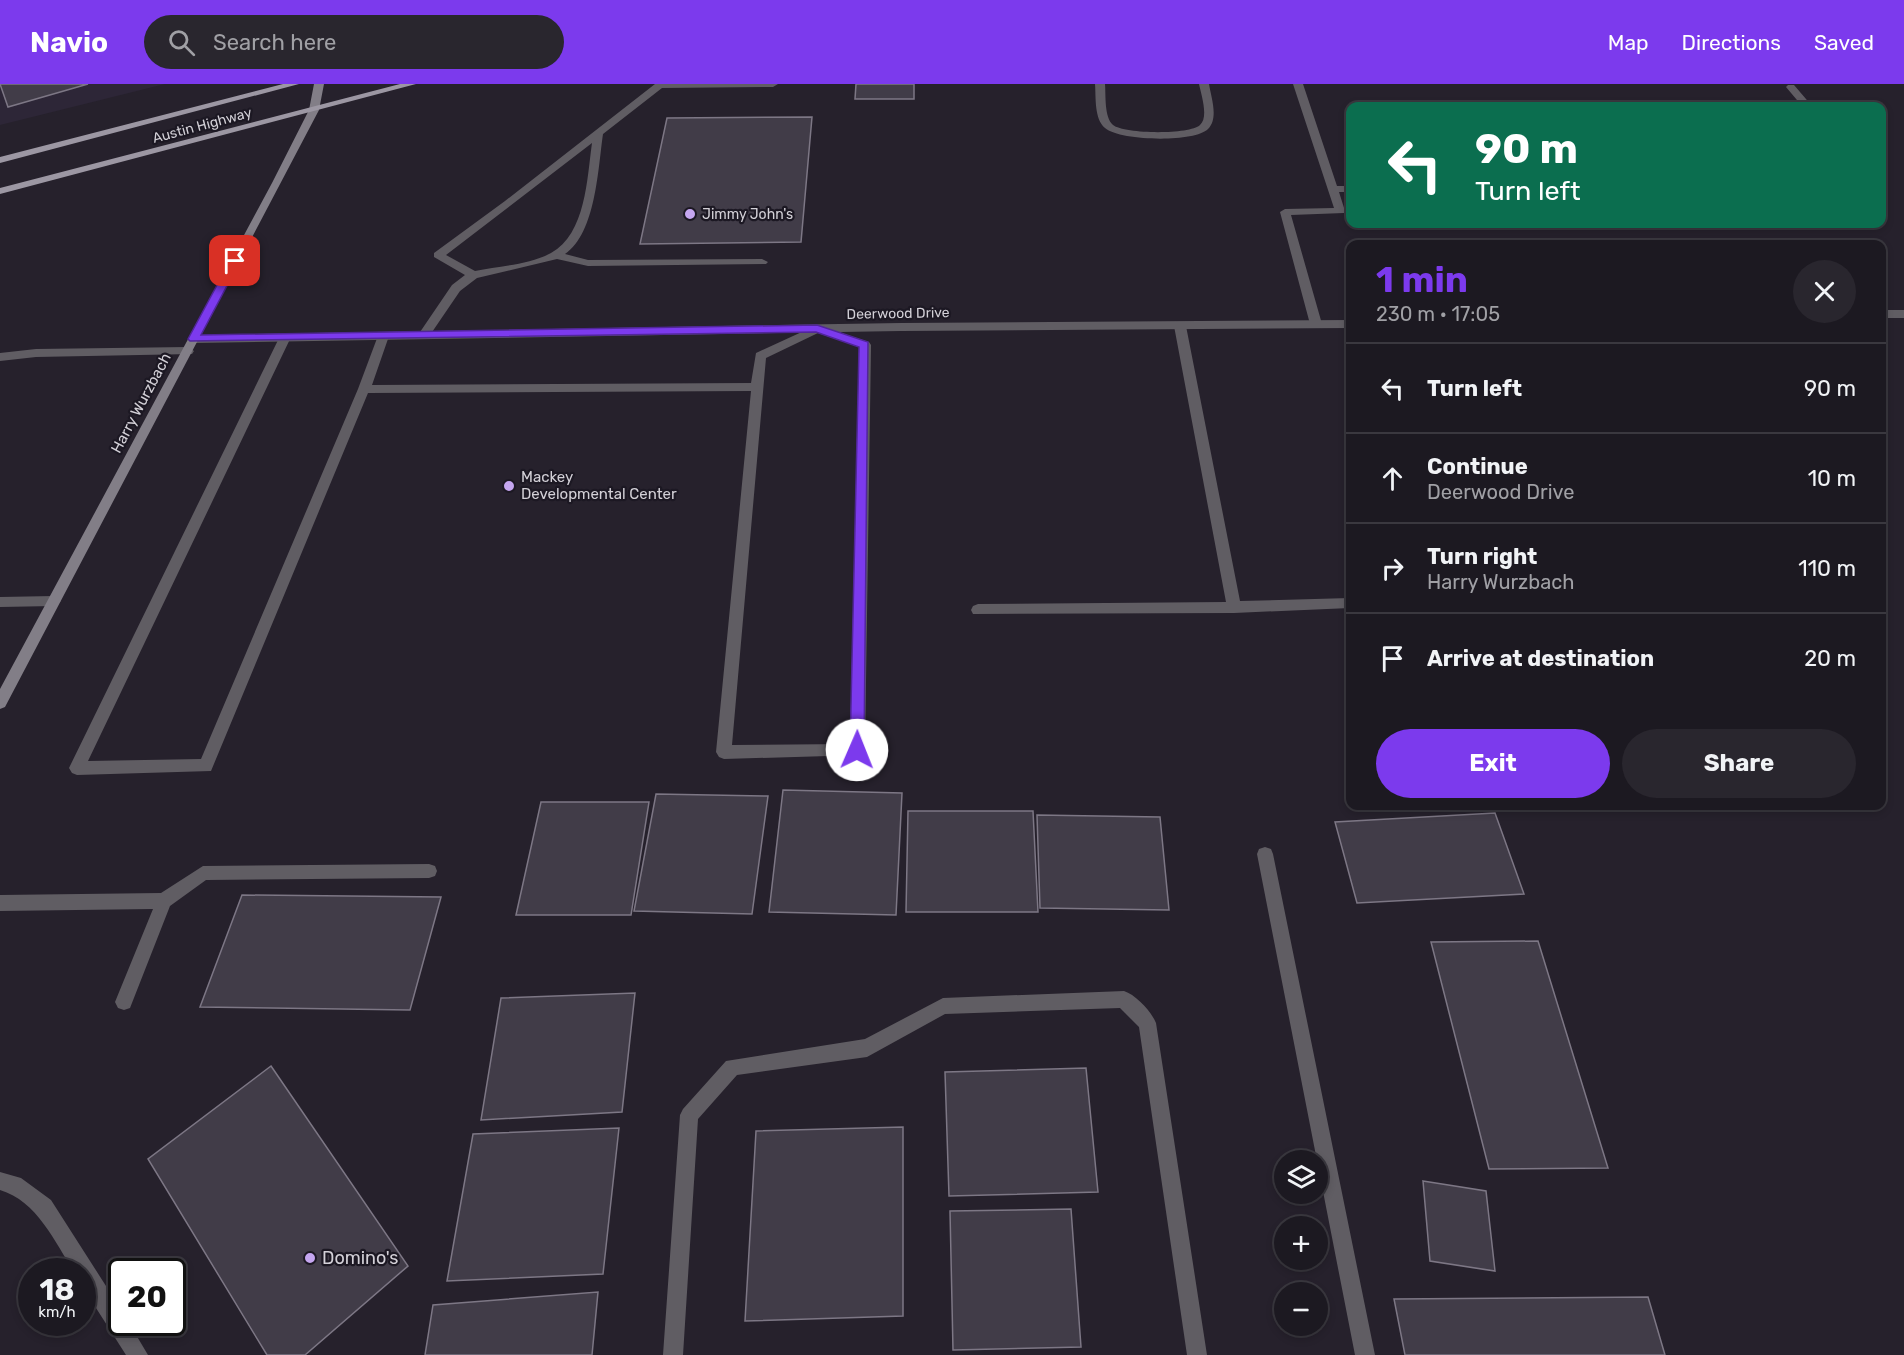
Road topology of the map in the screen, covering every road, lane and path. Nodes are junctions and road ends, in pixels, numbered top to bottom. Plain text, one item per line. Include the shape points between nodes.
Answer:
1 (294, 84) edge
2 (319, 84) edge
3 (411, 84) edge
4 (660, 84) edge
5 (773, 84) edge
6 (1100, 84) edge
7 (1204, 84) edge
8 (1298, 84) edge
9 (1791, 87) dead end
10 (1804, 102) edge
11 (314, 110) junction
12 (598, 133) junction
13 (0, 160) edge
14 (1333, 189) junction
15 (1346, 189) edge
16 (0, 191) edge
17 (556, 255) junction
18 (762, 262) dead end
19 (473, 275) junction
20 (1886, 314) edge
21 (1904, 314) edge
22 (1316, 324) junction
23 (1346, 324) edge
24 (1180, 326) junction
25 (817, 329) junction
26 (424, 335) junction
27 (383, 336) junction
28 (285, 337) junction
29 (194, 339) junction
30 (188, 351) junction
31 (0, 357) edge
32 (757, 387) junction
33 (364, 389) junction
34 (54, 601) junction
35 (0, 602) edge
36 (1346, 603) edge
37 (1234, 607) junction
38 (978, 610) dead end
39 (0, 703) edge
40 (1265, 854) dead end
41 (429, 871) dead end
42 (164, 901) junction
43 (0, 903) edge
44 (124, 1002) dead end
45 (0, 1181) edge
46 (138, 1355) edge
47 (673, 1355) edge
48 (1197, 1355) edge
49 (1365, 1355) edge

1 - 13 main road, Austin Highway
2 - 11 main road, Harry Wurzbach
3 - 11 main road, Austin Highway
4 - 5 street
4 - 12 street
6 - 7 street via 1103,116 1108,126 1125,134 1189,134 1204,127 1209,117
8 - 14 street
9 - 10 street
11 - 16 main road, Austin Highway
11 - 29 main road, Harry Wurzbach
12 - 17 street via 582,220 572,243
12 - 19 street via 438,255
14 - 15 street
14 - 22 street via 1341,211 1285,212
17 - 18 street via 588,263
17 - 19 street
19 - 26 street via 456,288
20 - 21 street
22 - 23 street, Deerwood Drive
22 - 24 street, Deerwood Drive
24 - 25 street, Deerwood Drive
24 - 37 street
25 - 26 street, Deerwood Drive
25 - 32 street via 760,356
25 - 32 street via 864,345 857,750 724,752
26 - 27 street, Deerwood Drive
27 - 28 street, Deerwood Drive
27 - 33 street
28 - 29 street, Deerwood Drive
28 - 33 street via 77,768 206,766
29 - 30 main road, Harry Wurzbach
30 - 31 street via 36,352
30 - 34 main road, Harry Wurzbach
32 - 33 street
34 - 35 street
34 - 39 main road, Harry Wurzbach
36 - 37 street
37 - 38 street
40 - 49 street
41 - 42 street via 203,873
42 - 43 street
42 - 44 street
45 - 46 street via 14,1185 44,1207
47 - 48 street via 689,1115 732,1067 867,1048 943,1006 1124,999 1148,1023

